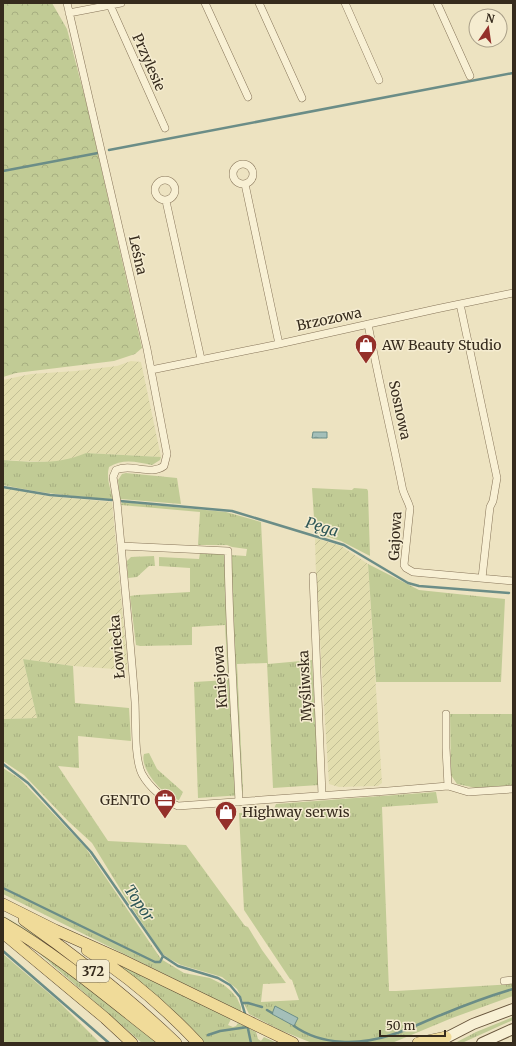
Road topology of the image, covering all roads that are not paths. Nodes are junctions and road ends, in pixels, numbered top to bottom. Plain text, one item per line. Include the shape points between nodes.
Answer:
1 (67, 3) edge
2 (122, 3) edge
3 (205, 3) edge
4 (259, 3) edge
5 (345, 3) edge
6 (437, 3) edge
7 (110, 6) junction
8 (69, 13) junction
9 (470, 76) dead end
10 (379, 80) dead end
11 (248, 97) dead end
12 (302, 98) dead end
13 (165, 128) dead end
14 (245, 184) dead end
15 (166, 201) dead end
16 (513, 293) edge
17 (460, 304) junction
18 (368, 324) junction
19 (279, 344) junction
20 (201, 359) junction
21 (150, 370) junction
22 (116, 470) joint
23 (408, 500) joint
24 (121, 546) junction
25 (313, 576) dead end
26 (482, 578) junction
27 (513, 581) edge
28 (446, 714) dead end
29 (448, 786) junction
30 (513, 789) edge
31 (322, 795) junction
32 (239, 802) junction
33 (3, 905) edge
34 (3, 923) edge
35 (55, 930) junction
36 (3, 932) edge
37 (513, 980) edge
38 (504, 981) dead end
39 (513, 1009) edge
40 (513, 1029) edge
41 (446, 1037) junction
42 (132, 1043) edge
43 (166, 1043) edge
44 (176, 1043) edge
45 (198, 1043) edge
46 (292, 1043) edge
47 (418, 1043) edge
48 (435, 1043) edge
49 (482, 1043) edge

1 - 8 street, Leśna
2 - 7 street
3 - 11 street
4 - 12 street
5 - 10 street
6 - 9 street
7 - 8 street
7 - 13 street, Przylesie
8 - 21 street, Leśna
14 - 19 street
15 - 20 street
16 - 17 street, Brzozowa
17 - 18 street, Brzozowa
17 - 26 street via 497,478 490,507
18 - 19 street, Brzozowa
18 - 23 street, Sosnowa via 402,488
19 - 20 street, Brzozowa
20 - 21 street, Brzozowa
21 - 22 street, Leśna via 167,454 166,462 164,466 155,470
22 - 24 street, Łowiecka via 113,477
23 - 26 street, Gajowa via 410,508 404,562 406,568 413,572
24 - 32 street, Łowiecka via 138,762 142,774 149,784 178,806
24 - 32 street, Kniejowa via 228,551 229,620
25 - 31 street, Myśliwska
26 - 27 street, Gajowa
28 - 29 street
29 - 30 street via 468,792
29 - 31 street
31 - 32 street
33 - 35 main road
33 - 44 main road, 372 via 77,958
34 - 43 main road, 372 via 52,954
35 - 45 main road via 130,980 164,1008
35 - 46 main road
36 - 42 main road
37 - 38 street
39 - 41 main road
40 - 49 main road
41 - 47 main road
41 - 48 main road

